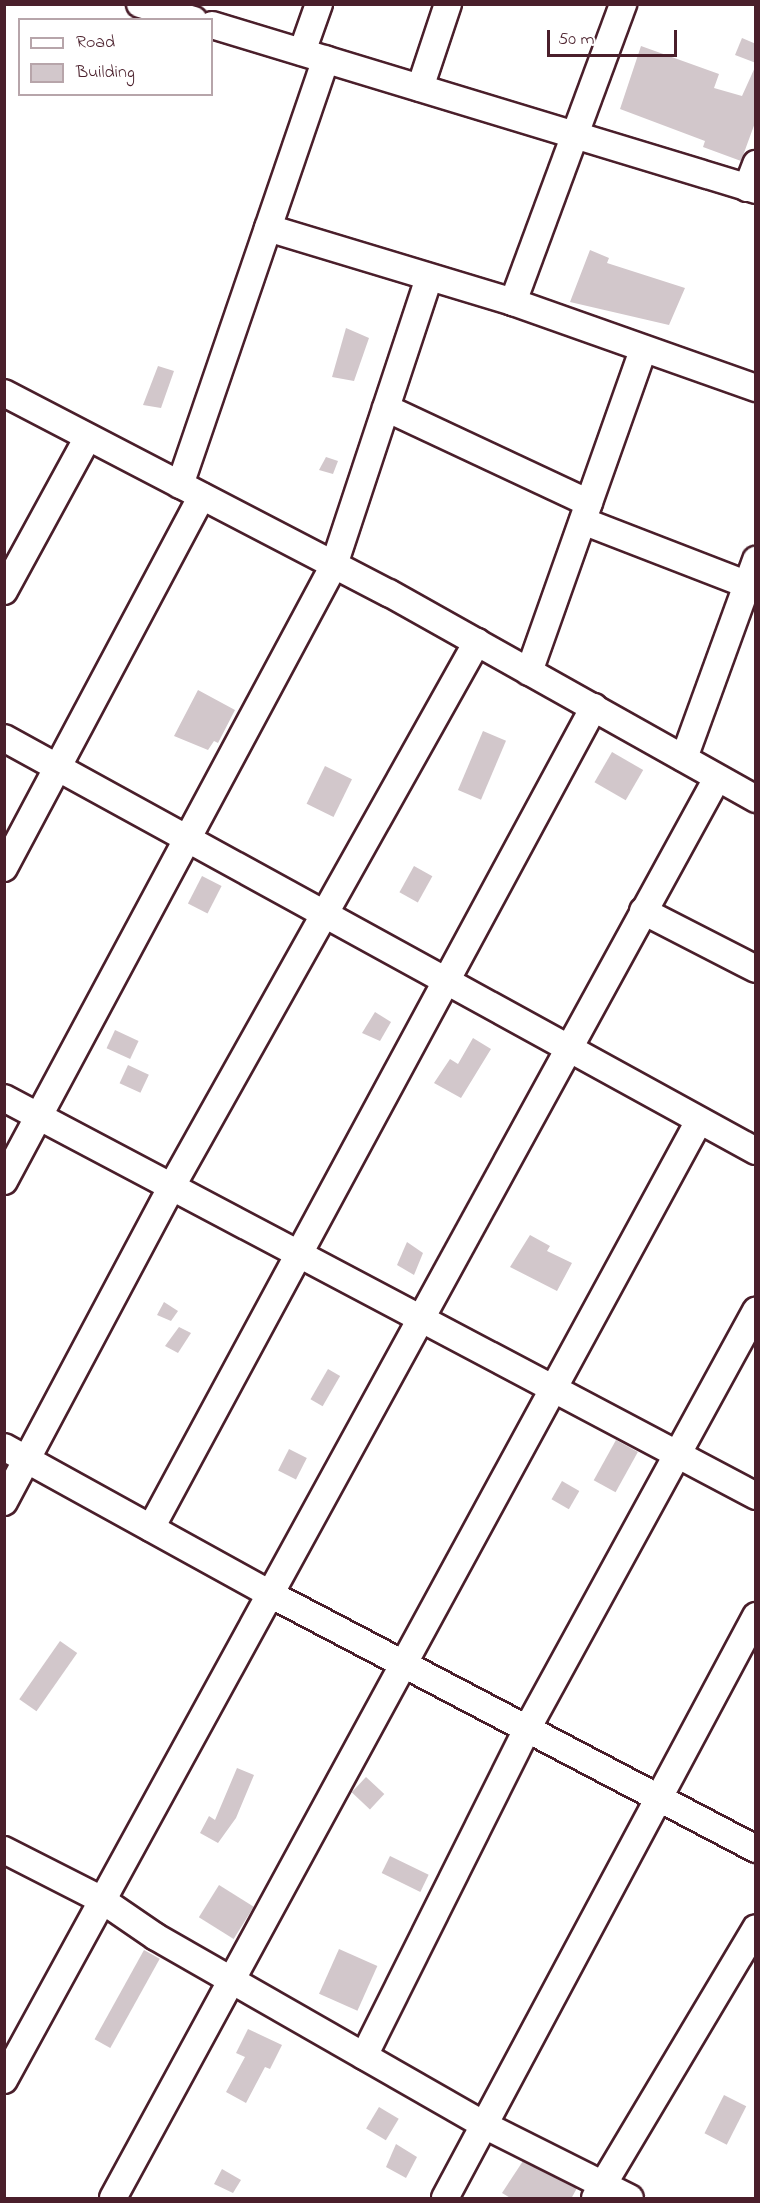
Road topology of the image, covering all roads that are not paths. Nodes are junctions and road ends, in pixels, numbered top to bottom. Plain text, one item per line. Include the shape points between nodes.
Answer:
1 (140, 4) edge
2 (319, 4) edge
3 (448, 4) edge
4 (623, 4) edge
5 (182, 13) edge
6 (213, 25) edge
7 (314, 56) junction
8 (420, 88) junction
9 (575, 136) junction
10 (753, 181) edge
11 (268, 228) junction
12 (429, 277) junction
13 (513, 302) junction
14 (643, 350) junction
15 (756, 387) edge
16 (4, 393) edge
17 (386, 408) junction
18 (88, 437) junction
19 (191, 490) junction
20 (586, 512) junction
21 (756, 560) edge
22 (334, 565) junction
23 (748, 585) junction
24 (4, 591) edge
25 (477, 642) junction
26 (529, 672) junction
27 (594, 707) junction
28 (4, 738) edge
29 (684, 758) junction
30 (58, 768) junction
31 (717, 778) junction
32 (756, 799) edge
33 (190, 837) junction
34 (4, 868) edge
35 (643, 911) junction
36 (326, 913) junction
37 (756, 969) edge
38 (444, 982) junction
39 (567, 1050) junction
40 (4, 1098) edge
41 (40, 1117) junction
42 (699, 1121) junction
43 (755, 1151) edge
44 (4, 1181) edge
45 (172, 1186) junction
46 (297, 1251) junction
47 (756, 1311) edge
48 (421, 1318) junction
49 (552, 1387) junction
50 (15, 1453) edge
51 (680, 1455) junction
52 (756, 1496) edge
53 (4, 1502) edge
54 (151, 1528) junction
55 (272, 1595) junction
56 (756, 1616) edge
57 (401, 1663) junction
58 (527, 1729) junction
59 (657, 1797) junction
60 (756, 1849) edge
61 (4, 1850) edge
62 (102, 1900) junction
63 (756, 1928) edge
64 (232, 1981) junction
65 (364, 2056) junction
66 (4, 2079) edge
67 (484, 2125) junction
68 (599, 2192) edge
69 (113, 2199) edge
70 (445, 2199) edge
71 (630, 2199) edge

1 - 5 street
2 - 7 street
3 - 8 street
4 - 9 street
6 - 7 street
7 - 8 street
7 - 11 street
8 - 9 street
9 - 10 street
9 - 13 street
11 - 12 street
11 - 19 street
12 - 13 street
12 - 17 street
13 - 14 street
14 - 15 street
14 - 20 street
16 - 18 street
17 - 20 street
17 - 22 street
18 - 19 street
18 - 24 street
19 - 22 street
19 - 30 street
20 - 23 street
20 - 26 street
21 - 23 street
22 - 25 street
22 - 33 street
23 - 29 street
25 - 26 street
25 - 36 street
26 - 27 street
27 - 29 street
27 - 38 street
28 - 30 street
29 - 31 street
30 - 33 street
30 - 34 street
31 - 32 street
31 - 35 street
33 - 36 street
33 - 41 street
35 - 37 street
35 - 39 street
36 - 38 street
36 - 45 street
38 - 39 street
38 - 46 street
39 - 42 street
39 - 48 street
40 - 41 street
41 - 44 street
41 - 45 street
42 - 43 street
42 - 49 street
45 - 46 street
45 - 50 street
46 - 48 street
46 - 54 street
47 - 51 street
48 - 49 street
48 - 55 street
49 - 51 street
49 - 57 street
50 - 53 street
50 - 54 street
51 - 52 street
51 - 58 street
54 - 55 street
55 - 57 street
55 - 62 street
56 - 59 street
57 - 58 street
57 - 64 street
58 - 59 street
58 - 65 street
59 - 60 street
59 - 67 street
61 - 62 street
62 - 64 street
62 - 66 street
63 - 68 street
64 - 65 street
64 - 69 street
65 - 67 street
67 - 68 street
67 - 70 street
68 - 71 street

